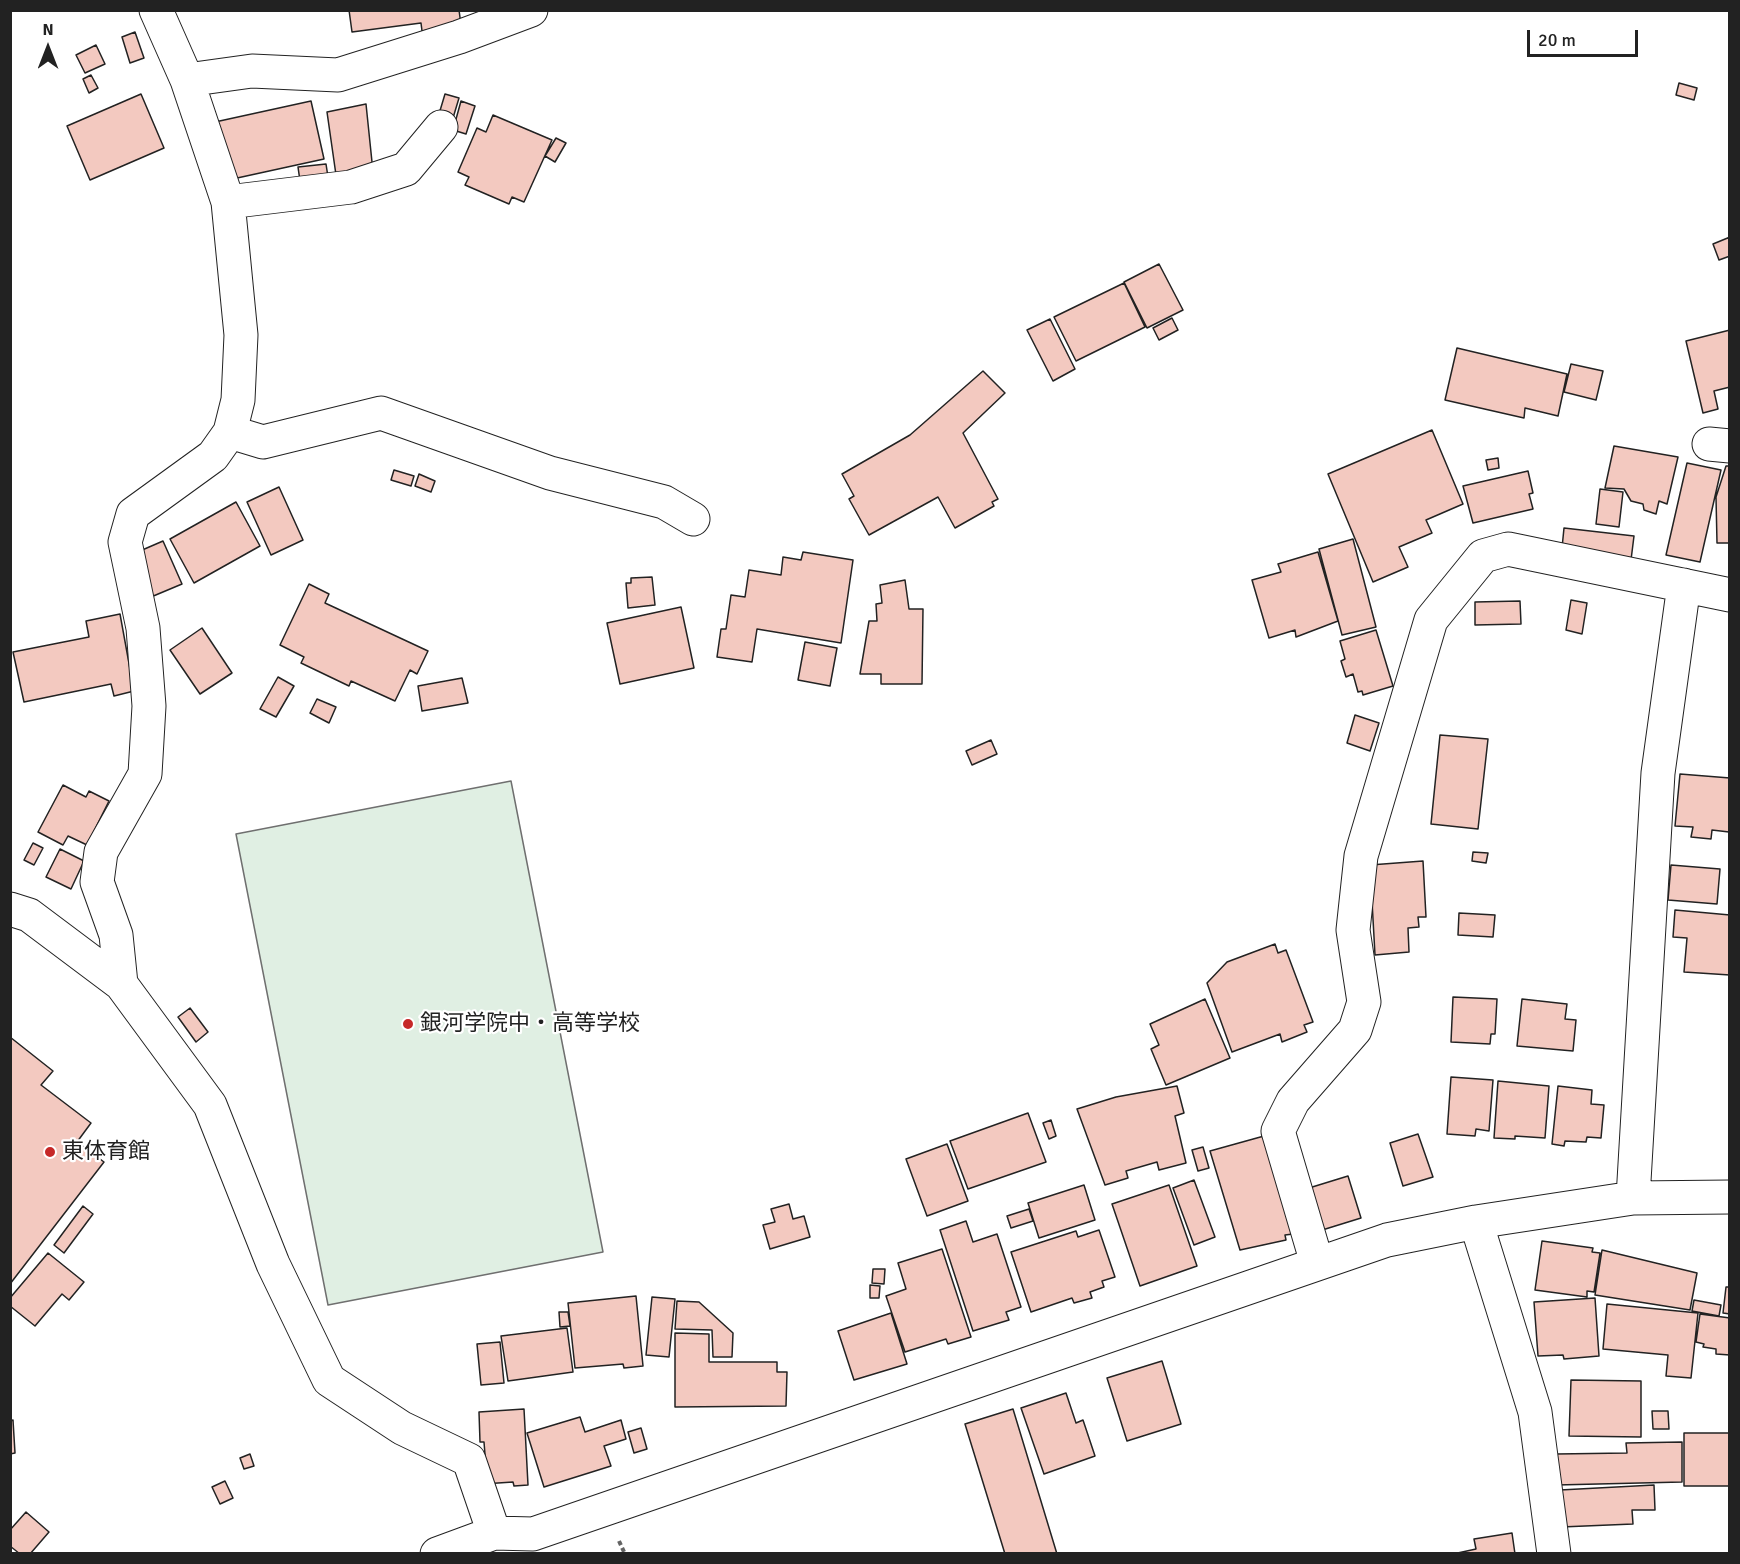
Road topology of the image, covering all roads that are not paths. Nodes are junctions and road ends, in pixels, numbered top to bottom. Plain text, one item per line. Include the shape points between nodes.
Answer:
1 (156, 10) edge
2 (531, 10) edge
3 (187, 80) junction
4 (441, 127) dead end
5 (228, 202) junction
6 (230, 432) junction
7 (693, 519) dead end
8 (1684, 585) junction
9 (1730, 595) edge
10 (10, 909) edge
11 (121, 984) junction
12 (1730, 1197) edge
13 (1633, 1198) junction
14 (1476, 1222) junction
15 (1317, 1263) junction
16 (494, 1533) junction
17 (437, 1554) edge
18 (1554, 1554) edge

1 - 3 street
2 - 3 street via 338,75 252,71
3 - 5 street
4 - 5 street via 406,169 351,187
5 - 6 street via 241,334 238,400
6 - 7 street via 262,442 381,413 550,473 664,502
6 - 11 street via 213,456 133,514 125,542 142,628 149,706 145,774 101,852 98,882 116,935
8 - 9 street
8 - 13 street via 1658,773
8 - 15 street via 1508,549 1483,556 1431,620 1361,856 1353,930 1365,1002 1355,1030 1293,1101 1278,1131
10 - 11 street via 29,915
11 - 16 street via 210,1105 273,1264 329,1380 402,1428 469,1460
12 - 13 street
13 - 14 street
14 - 15 street via 1387,1240
14 - 18 street via 1535,1412
15 - 16 street via 533,1534
16 - 17 street

